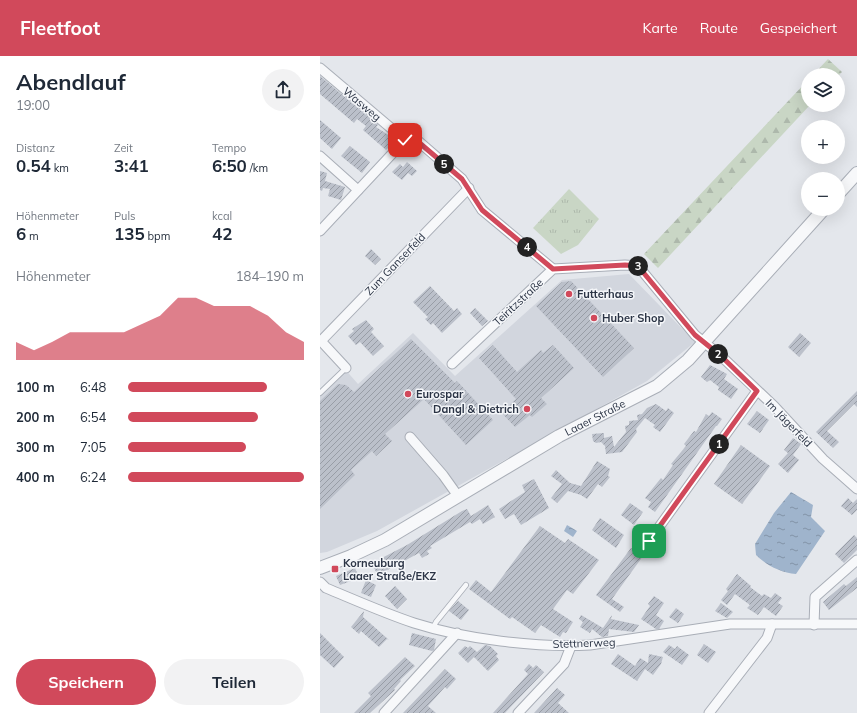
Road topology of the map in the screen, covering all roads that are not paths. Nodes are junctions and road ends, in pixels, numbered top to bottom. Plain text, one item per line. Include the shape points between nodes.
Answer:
1 (320, 68) edge
2 (405, 140) junction
3 (320, 156) edge
4 (857, 173) edge
5 (845, 186) edge
6 (469, 188) junction
7 (358, 190) junction
8 (818, 216) edge
9 (320, 231) edge
10 (553, 269) junction
11 (321, 341) edge
12 (704, 342) junction
13 (452, 364) dead end
14 (346, 368) joint
15 (757, 391) junction
16 (320, 393) edge
17 (410, 437) dead end
18 (857, 489) edge
19 (458, 496) junction
20 (649, 541) dead end
21 (857, 560) edge
22 (320, 568) edge
23 (320, 582) edge
24 (466, 585) dead end
25 (772, 624) junction
26 (857, 624) edge
27 (814, 625) junction
28 (433, 628) junction
29 (458, 633) junction
30 (571, 646) junction
31 (384, 713) edge
32 (518, 713) edge
33 (709, 713) edge

1 - 2 street, Wasweg
2 - 6 street via 416,140
2 - 7 street
3 - 7 street
4 - 5 street
6 - 10 street via 482,210
6 - 11 street, Zum Ganserfeld
7 - 9 street
8 - 12 street, Laaer Straße
10 - 12 street, Teiritzstraße via 638,266 683,322
10 - 13 street, Teiritzstraße
11 - 14 street
12 - 15 street, Im Jägerfeld
12 - 19 street, Laaer Straße via 657,386 565,432
14 - 16 lane
15 - 18 street, Im Jägerfeld via 823,459
15 - 20 street
17 - 19 street
19 - 22 street, Laaer Straße via 380,542
21 - 27 street via 815,597
23 - 28 street, Stettnerweg via 326,588 387,614
24 - 28 lane
25 - 27 street, Stettnerweg
25 - 30 street, Stettnerweg via 730,624 619,642
25 - 33 street via 767,638
26 - 27 street, Stettnerweg
28 - 29 street, Stettnerweg
29 - 30 street, Stettnerweg via 521,643
29 - 31 street
30 - 32 street via 564,664

